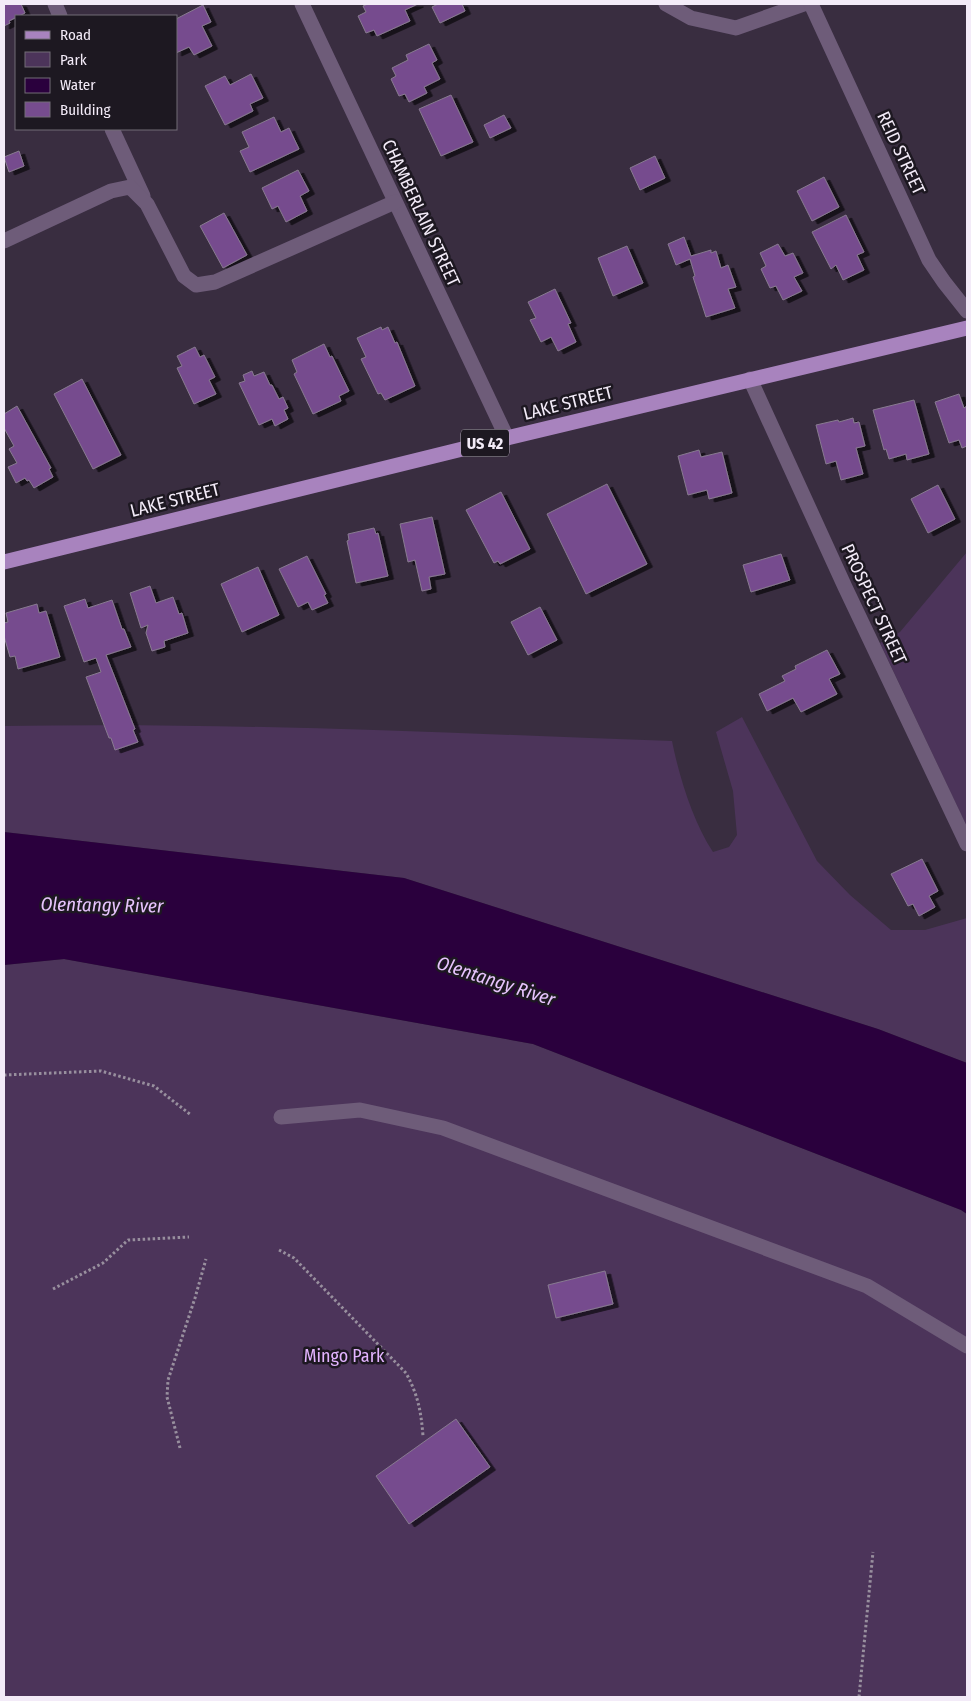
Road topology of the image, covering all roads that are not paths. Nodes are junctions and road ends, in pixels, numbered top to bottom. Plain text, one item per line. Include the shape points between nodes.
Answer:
1 (302, 4) edge
2 (666, 4) edge
3 (804, 4) edge
4 (811, 4) edge
5 (112, 130) edge
6 (395, 202) junction
7 (147, 204) junction
8 (4, 242) edge
9 (967, 311) edge
10 (967, 328) edge
11 (750, 379) junction
12 (507, 438) junction
13 (4, 562) edge
14 (967, 844) edge
15 (281, 1117) dead end
16 (967, 1346) edge

1 - 6 street, CHAMBERLAIN STREET
2 - 3 street via 690,18 736,28
4 - 9 street, REID STREET via 929,260
5 - 7 street
6 - 7 street via 215,282 196,285 184,276
6 - 12 street, CHAMBERLAIN STREET
7 - 8 street via 130,186 111,191
10 - 11 main road, LAKE STREET / US 42
11 - 12 main road, LAKE STREET / US 42
11 - 14 street, PROSPECT STREET
12 - 13 main road, LAKE STREET / US 42
15 - 16 street via 360,1110 443,1128 867,1286

